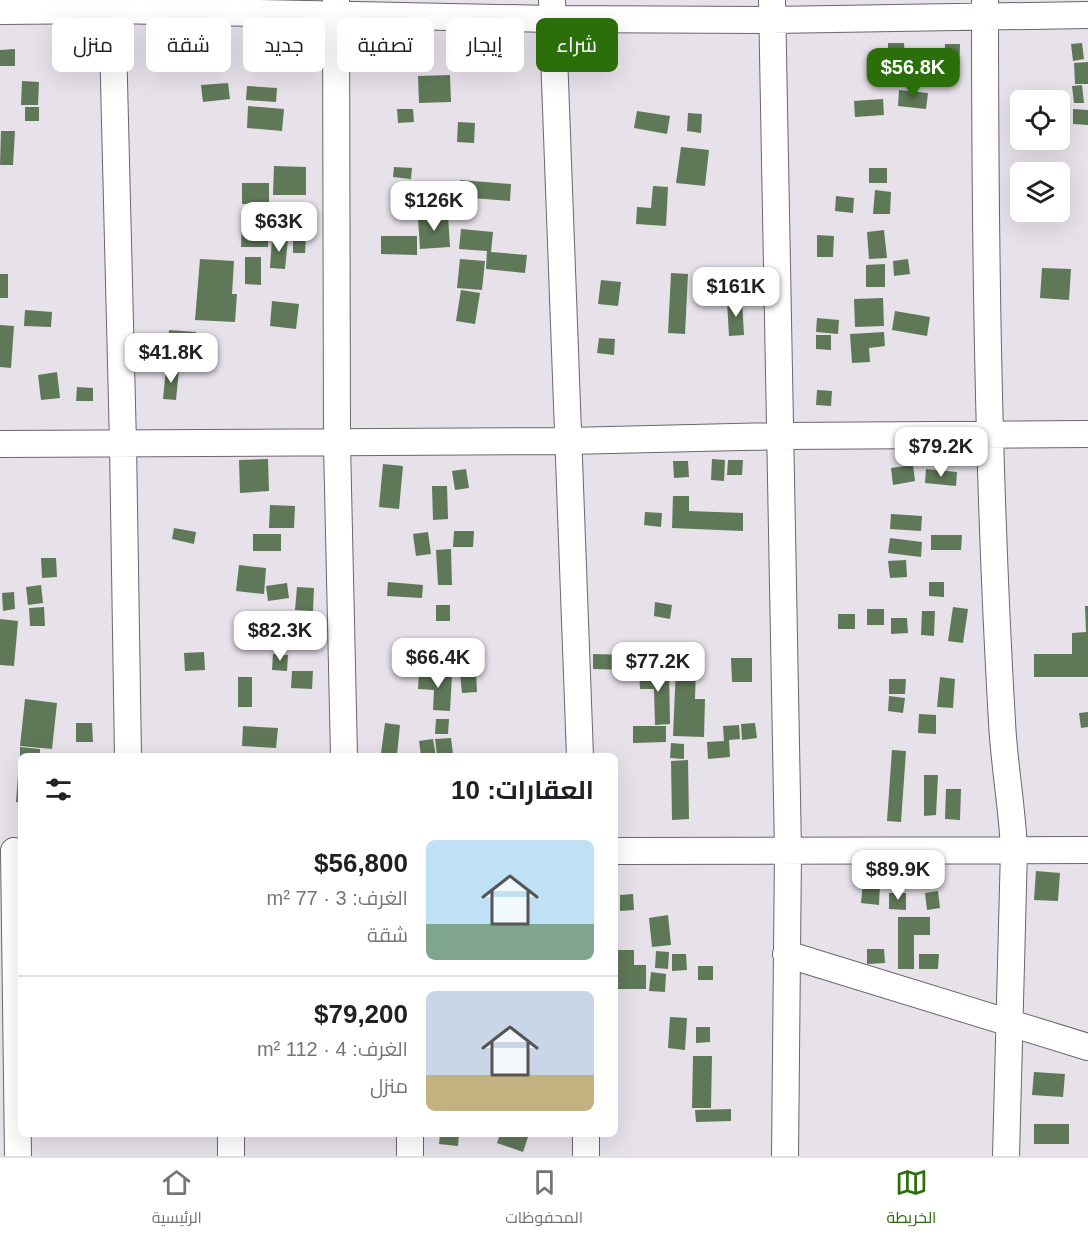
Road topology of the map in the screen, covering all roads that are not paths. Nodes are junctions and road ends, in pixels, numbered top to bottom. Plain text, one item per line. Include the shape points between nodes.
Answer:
1 (112, 5) edge
2 (336, 7) edge
3 (985, 8) edge
4 (551, 10) edge
5 (772, 10) edge
6 (0, 11) edge
7 (1088, 15) edge
8 (1088, 434) edge
9 (989, 435) junction
10 (780, 436) junction
11 (568, 441) junction
12 (337, 443) junction
13 (0, 444) edge
14 (123, 444) junction
15 (128, 753) edge
16 (344, 753) edge
17 (580, 753) edge
18 (1014, 849) junction
19 (1088, 850) edge
20 (12, 851) edge
21 (618, 851) edge
22 (788, 851) junction
23 (786, 954) junction
24 (1009, 1024) junction
25 (1088, 1047) edge
26 (231, 1137) edge
27 (410, 1137) edge
28 (586, 1137) edge
29 (18, 1156) edge
30 (231, 1156) edge
31 (410, 1156) edge
32 (586, 1156) edge
33 (785, 1156) edge
34 (1006, 1156) edge

1 - 2 street
1 - 6 street
1 - 14 street
2 - 4 street
2 - 12 street
3 - 5 street
3 - 7 street
3 - 9 street
4 - 5 street
4 - 11 street
5 - 10 street
8 - 9 street
9 - 10 street
9 - 18 street via 1002,725
10 - 11 street
10 - 22 street
11 - 12 street
11 - 17 street
12 - 14 street
12 - 16 street
13 - 14 street
14 - 15 street
18 - 19 street
18 - 22 street
18 - 24 street
20 - 29 street
21 - 22 street
22 - 23 street
23 - 24 street
23 - 33 street
24 - 25 street
24 - 34 street
26 - 30 street
27 - 31 street
28 - 32 street

